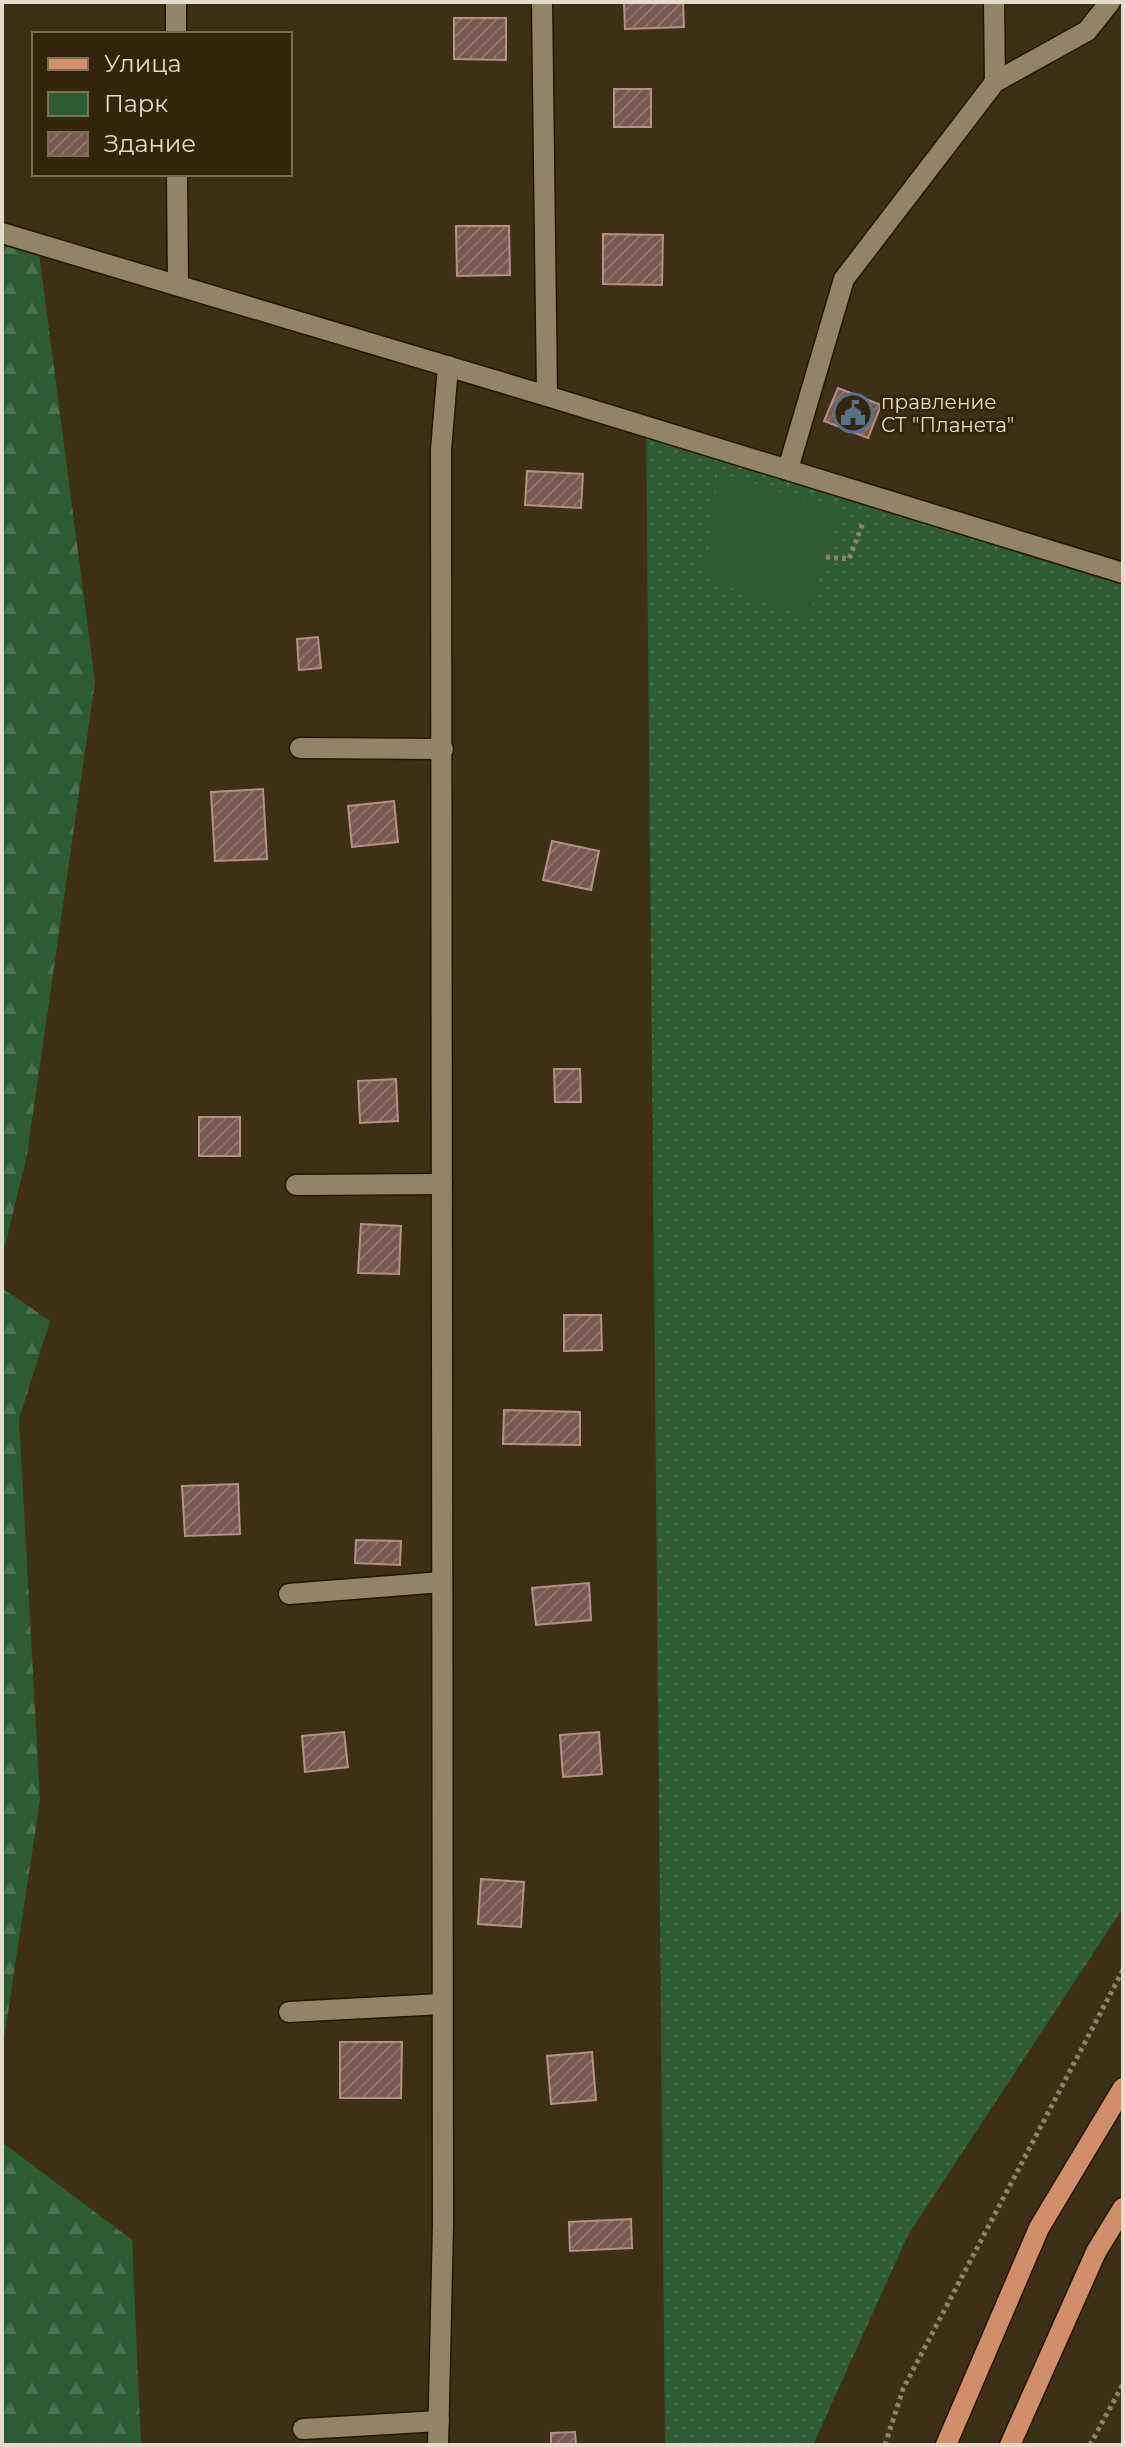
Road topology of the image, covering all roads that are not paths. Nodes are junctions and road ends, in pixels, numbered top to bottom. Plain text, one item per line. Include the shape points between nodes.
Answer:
1 (176, 2) edge
2 (542, 2) edge
3 (994, 2) edge
4 (1110, 2) edge
5 (176, 32) edge
6 (995, 82) junction
7 (177, 176) edge
8 (2, 233) edge
9 (178, 285) junction
10 (448, 366) junction
11 (547, 396) junction
12 (788, 469) junction
13 (1123, 573) edge
14 (300, 748) dead end
15 (443, 749) junction
16 (442, 1184) junction
17 (296, 1185) dead end
18 (442, 1582) junction
19 (289, 1594) dead end
20 (442, 2004) junction
21 (289, 2012) dead end
22 (1123, 2088) edge
23 (1123, 2208) edge
24 (439, 2421) junction
25 (303, 2429) dead end
26 (438, 2445) edge
27 (946, 2445) edge
28 (1010, 2445) edge

1 - 5 street
2 - 11 street
3 - 6 street
4 - 6 street via 1087,31
6 - 12 street via 844,279
7 - 9 street
8 - 9 street
9 - 10 street
10 - 11 street
10 - 15 street via 441,450
11 - 12 street
12 - 13 street
14 - 15 street
15 - 16 street
16 - 17 street
16 - 18 street
18 - 19 street
18 - 20 street
20 - 21 street
20 - 24 street
22 - 27 main road via 1039,2228
23 - 28 main road via 1096,2252
24 - 25 street
24 - 26 street

